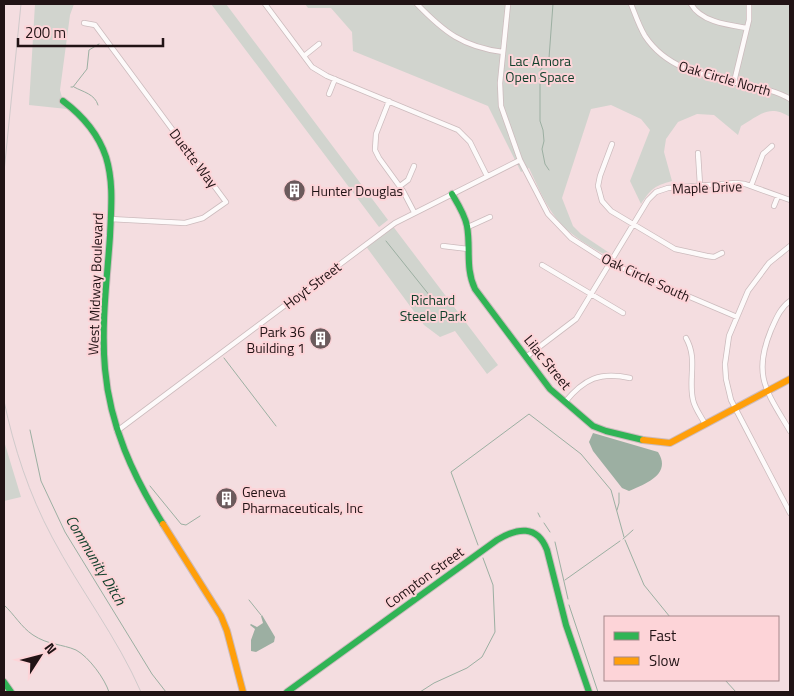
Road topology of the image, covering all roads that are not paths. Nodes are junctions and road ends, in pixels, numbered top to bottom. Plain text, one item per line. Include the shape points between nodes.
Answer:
1 (265, 4) edge
2 (417, 4) edge
3 (508, 4) edge
4 (631, 4) edge
5 (690, 4) edge
6 (749, 4) edge
7 (84, 23) dead end
8 (747, 28) junction
9 (319, 44) dead end
10 (503, 52) junction
11 (304, 56) junction
12 (334, 79) junction
13 (734, 82) junction
14 (328, 94) dead end
15 (790, 99) edge
16 (63, 101) dead end
17 (389, 101) junction
18 (612, 144) dead end
19 (772, 146) dead end
20 (698, 153) dead end
21 (520, 160) junction
22 (414, 166) dead end
23 (487, 176) junction
24 (700, 185) junction
25 (400, 186) junction
26 (751, 186) junction
27 (452, 194) junction
28 (778, 196) junction
29 (790, 200) edge
30 (774, 206) dead end
31 (414, 212) junction
32 (490, 217) dead end
33 (110, 219) junction
34 (633, 225) junction
35 (468, 227) junction
36 (443, 246) dead end
37 (790, 246) edge
38 (468, 249) junction
39 (722, 253) dead end
40 (610, 263) junction
41 (542, 265) dead end
42 (592, 294) junction
43 (790, 301) edge
44 (623, 313) dead end
45 (737, 317) junction
46 (686, 338) dead end
47 (526, 357) junction
48 (630, 378) dead end
49 (790, 379) edge
50 (768, 392) junction
51 (565, 402) junction
52 (735, 408) junction
53 (705, 424) junction
54 (117, 431) junction
55 (790, 432) edge
56 (790, 512) edge
57 (4, 682) edge
58 (12, 692) edge
59 (243, 692) edge
60 (287, 692) edge
61 (589, 692) edge

1 - 11 street
2 - 10 street via 453,37 479,48
3 - 10 street, Oak Circle South
4 - 13 street, Oak Circle North via 645,35 663,56 692,72
5 - 8 street via 696,12 709,19
6 - 8 street
7 - 33 street, Duette Way via 95,25 226,202 203,218 185,222
8 - 13 street
9 - 11 street
10 - 21 street, Oak Circle South via 501,106
11 - 12 street via 312,67
12 - 14 street
12 - 17 street
13 - 15 street, Oak Circle North
16 - 33 street, West Midway Boulevard via 89,125 102,146 110,170
17 - 23 street via 463,133
17 - 25 street via 376,134 375,147 379,158
18 - 34 street via 600,176 600,196 611,211
19 - 26 street via 763,154
20 - 24 street
21 - 23 street, Hoyt Street
21 - 40 street, Oak Circle South via 557,226
22 - 25 street via 408,180
23 - 27 street, Hoyt Street
24 - 26 street, Maple Drive via 736,183
24 - 34 street, Maple Drive via 656,192
25 - 31 street
26 - 28 street, Maple Drive
27 - 31 street, Hoyt Street
27 - 35 street, Lilac Street
28 - 29 street, Maple Drive
28 - 30 street
31 - 54 street, Hoyt Street
32 - 35 street
33 - 54 street, West Midway Boulevard via 104,345 107,389
34 - 39 street via 681,251 714,256
34 - 40 street, Maple Drive
35 - 38 street, Lilac Street
36 - 38 street
37 - 45 street via 760,273
38 - 47 street, Lilac Street via 470,280
40 - 42 street, Maple Drive
40 - 45 street, Oak Circle South
41 - 42 street
42 - 44 street
42 - 47 street, Maple Drive via 576,319
43 - 50 street via 777,316 764,350 762,369
45 - 52 street via 727,345 725,364 727,388
46 - 53 street via 692,352 693,399
47 - 51 street, Lilac Street via 550,389
48 - 51 street via 607,375 591,379
49 - 50 street, Lilac Street
50 - 52 street, Lilac Street
50 - 55 street
51 - 53 street, Lilac Street via 593,426 652,442 670,443
52 - 53 street, Lilac Street
52 - 56 street
54 - 59 street, West Midway Boulevard via 138,482 221,616
57 - 58 street
60 - 61 street, Compton Street via 480,552 520,529 533,532 545,543 568,632

